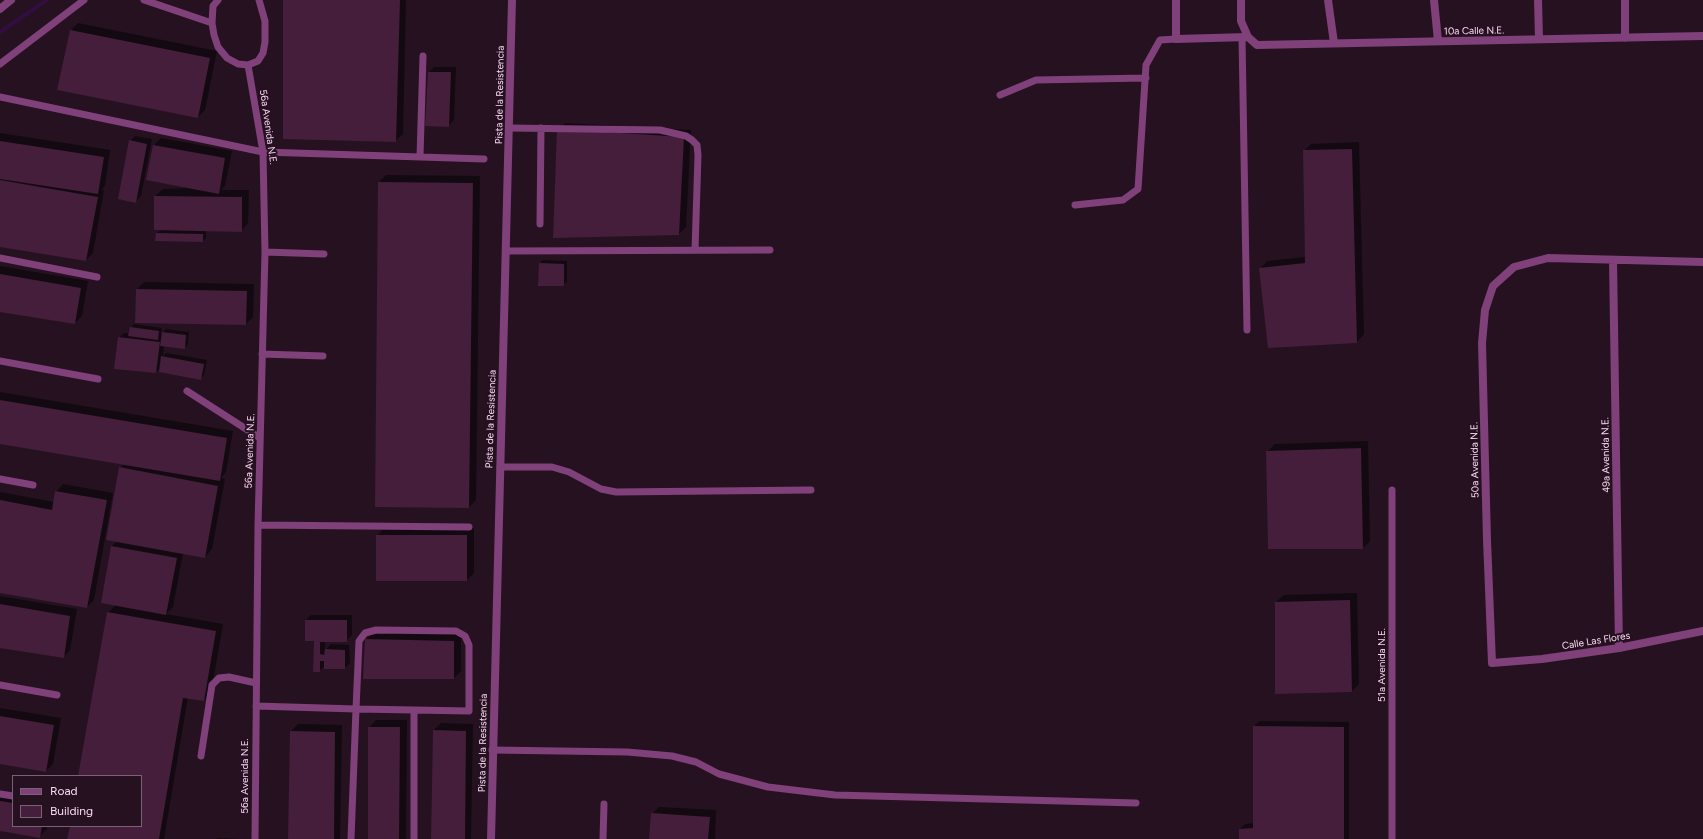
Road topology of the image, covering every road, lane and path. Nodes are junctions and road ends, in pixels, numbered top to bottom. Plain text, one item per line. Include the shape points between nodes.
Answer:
1 (11, 0) edge
2 (84, 0) edge
3 (144, 0) edge
4 (218, 0) edge
5 (259, 0) edge
6 (512, 0) edge
7 (1176, 0) edge
8 (1241, 0) edge
9 (1328, 0) edge
10 (1434, 0) edge
11 (1538, 0) edge
12 (1625, 0) edge
13 (0, 9) edge
14 (212, 23) junction
15 (1703, 36) edge
16 (1245, 37) junction
17 (1626, 38) junction
18 (1176, 39) junction
19 (1538, 39) junction
20 (1438, 41) junction
21 (1334, 43) junction
22 (423, 56) dead end
23 (0, 64) edge
24 (248, 66) junction
25 (1146, 78) junction
26 (1000, 95) dead end
27 (0, 97) edge
28 (509, 128) junction
29 (541, 128) junction
30 (263, 152) junction
31 (420, 157) junction
32 (484, 159) dead end
33 (1075, 205) dead end
34 (540, 224) dead end
35 (695, 250) junction
36 (770, 250) dead end
37 (265, 252) junction
38 (506, 252) junction
39 (324, 254) dead end
40 (0, 258) edge
41 (1613, 261) junction
42 (1703, 262) edge
43 (97, 276) dead end
44 (1247, 330) dead end
45 (262, 354) junction
46 (323, 356) dead end
47 (0, 361) edge
48 (98, 379) dead end
49 (187, 391) dead end
50 (260, 438) junction
51 (500, 467) junction
52 (0, 479) edge
53 (33, 485) dead end
54 (812, 490) dead end
55 (1392, 490) dead end
56 (258, 525) junction
57 (469, 527) dead end
58 (1703, 631) edge
59 (1619, 648) junction
60 (1492, 663) joint
61 (256, 683) junction
62 (0, 685) edge
63 (57, 695) dead end
64 (256, 706) junction
65 (356, 709) junction
66 (414, 710) junction
67 (492, 750) junction
68 (201, 756) dead end
69 (0, 794) edge
70 (12, 796) edge
71 (1136, 802) dead end
72 (604, 804) dead end
73 (255, 839) edge
74 (351, 839) edge
75 (414, 839) edge
76 (491, 839) edge
77 (603, 839) edge
78 (1392, 839) edge

1 - 13 street
2 - 23 lane
3 - 14 lane
4 - 14 lane via 213,6
5 - 24 lane via 265,21 265,42 263,53 258,60
6 - 28 street, Pista de la Resistencia
7 - 18 street
8 - 16 street via 1241,21
9 - 21 street
10 - 20 street
11 - 19 street
12 - 17 street
14 - 24 lane via 218,47 227,58
15 - 17 street, 10a Calle N.E.
16 - 18 street
16 - 21 street, 10a Calle N.E. via 1257,45
16 - 44 lane
17 - 19 street, 10a Calle N.E.
18 - 25 lane via 1160,40 1146,65
19 - 20 street, 10a Calle N.E.
20 - 21 street, 10a Calle N.E.
22 - 31 lane
24 - 30 lane, 56a Avenida N.E.
25 - 26 lane via 1036,80
25 - 33 lane via 1138,189 1123,200
27 - 30 lane
28 - 29 lane
28 - 38 street, Pista de la Resistencia
29 - 34 lane
29 - 35 lane via 660,130 686,136 692,140 698,155
30 - 31 lane
30 - 37 lane, 56a Avenida N.E.
31 - 32 lane
35 - 36 lane
35 - 38 lane
37 - 39 lane
37 - 45 lane, 56a Avenida N.E.
38 - 51 street, Pista de la Resistencia
40 - 43 lane
41 - 42 street
41 - 59 street, 49a Avenida N.E.
41 - 60 street, 50a Avenida N.E. via 1548,258 1514,268 1494,286 1485,310 1482,343
45 - 46 lane
45 - 50 lane, 56a Avenida N.E.
47 - 48 lane
49 - 50 lane
50 - 56 lane, 56a Avenida N.E.
51 - 54 lane via 552,467 569,472 601,489 616,492
51 - 67 street, Pista de la Resistencia
52 - 53 lane
55 - 78 lane, 51a Avenida N.E.
56 - 57 lane
56 - 61 lane, 56a Avenida N.E.
58 - 59 street, Calle Las Flores
59 - 60 street, Calle Las Flores
61 - 64 lane, 56a Avenida N.E.
61 - 68 lane via 229,677 219,678 212,685
62 - 63 lane
64 - 65 lane
64 - 73 lane, 56a Avenida N.E.
65 - 66 lane
65 - 66 lane via 359,641 364,633 376,630 456,631 465,636 469,645 469,711
65 - 74 lane
66 - 75 lane
67 - 71 lane via 627,752 672,756 696,762 719,774 768,787 835,795
67 - 76 street, Pista de la Resistencia
69 - 70 lane
72 - 77 lane

